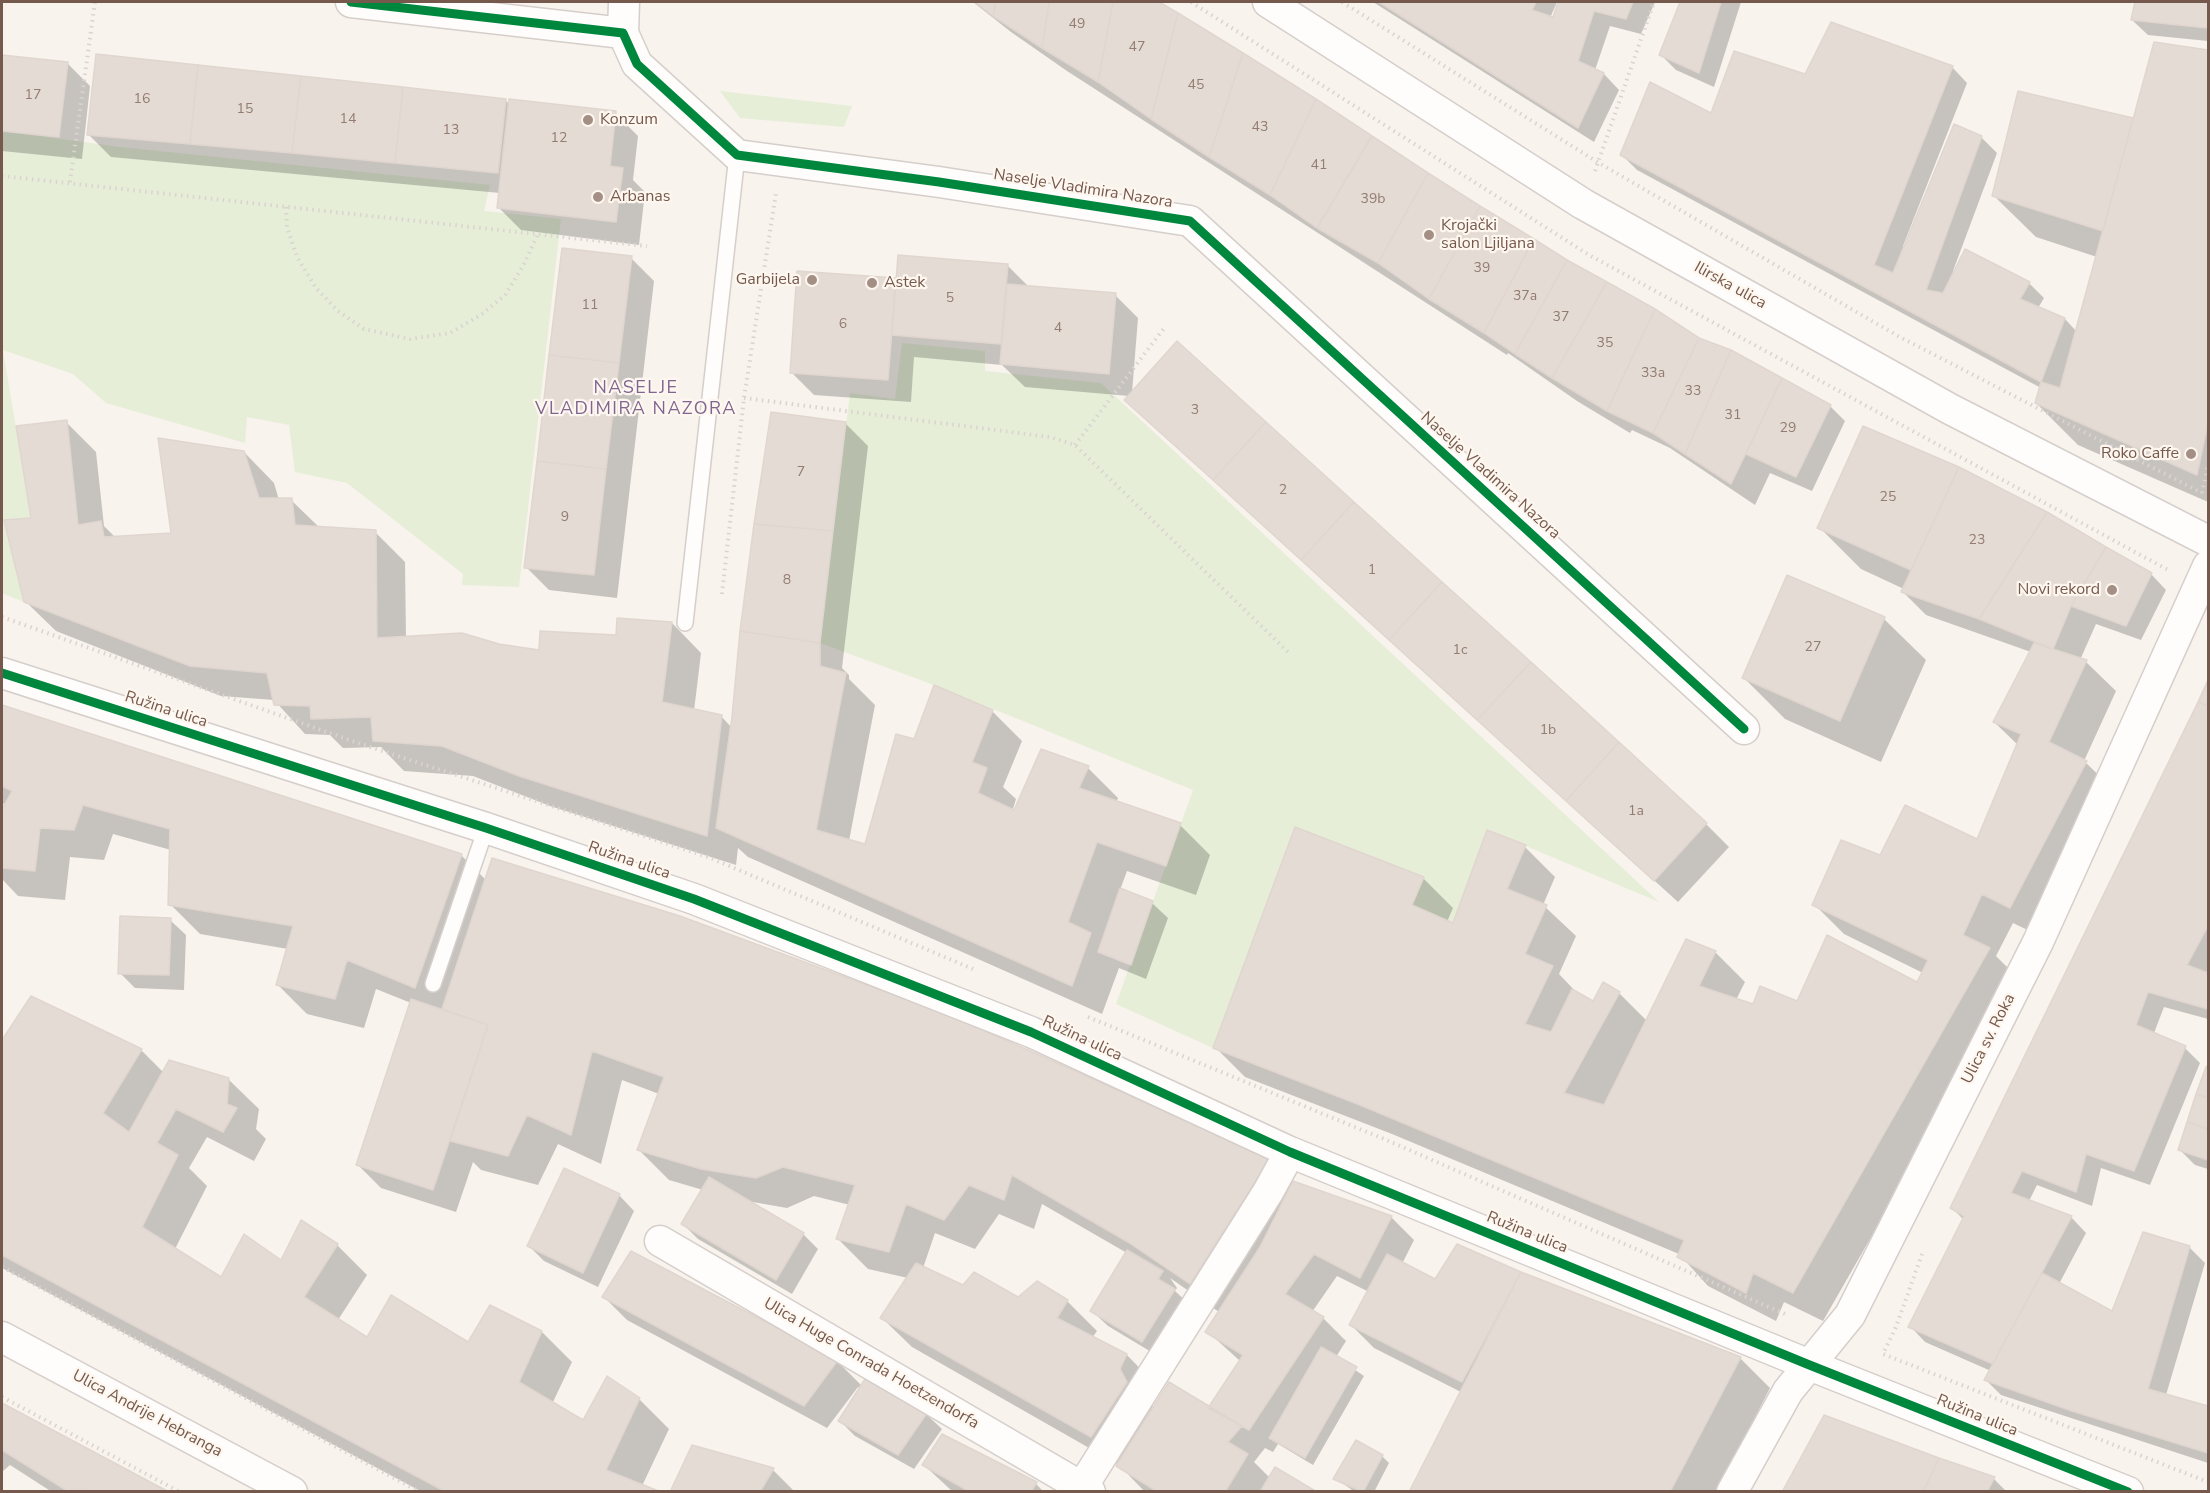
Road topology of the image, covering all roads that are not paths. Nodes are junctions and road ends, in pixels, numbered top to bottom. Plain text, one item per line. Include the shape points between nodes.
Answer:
1 (351, 2) edge
2 (624, 2) edge
3 (1268, 2) edge
4 (623, 33) junction
5 (737, 155) junction
6 (2208, 541) edge
7 (2208, 566) edge
8 (685, 623) dead end
9 (2, 673) edge
10 (1744, 729) dead end
11 (486, 828) junction
12 (434, 984) dead end
13 (1290, 1152) junction
14 (660, 1241) dead end
15 (2, 1337) edge
16 (1807, 1364) junction
17 (1086, 1489) edge
18 (292, 1491) edge
19 (1732, 1491) edge
20 (2128, 1491) edge

1 - 4 street
2 - 4 street
3 - 6 street, Ilirska ulica via 1583,204 1950,409
4 - 5 street via 637,64
5 - 8 lane
5 - 10 street, Naselje Vladimira Nazora via 1190,221
7 - 16 street, Ulica sv. Roka via 2038,942 1850,1315
9 - 11 street, Ružina ulica
11 - 12 lane
11 - 13 street, Ružina ulica via 694,900 1031,1032
13 - 16 street, Ružina ulica
13 - 17 street, Ulica Huge Conrada Hoetzendorfa
14 - 17 street, Ulica Huge Conrada Hoetzendorfa
15 - 18 street, Ulica Andrije Hebranga
16 - 19 street, Ulica sv. Roka
16 - 20 street, Ružina ulica

